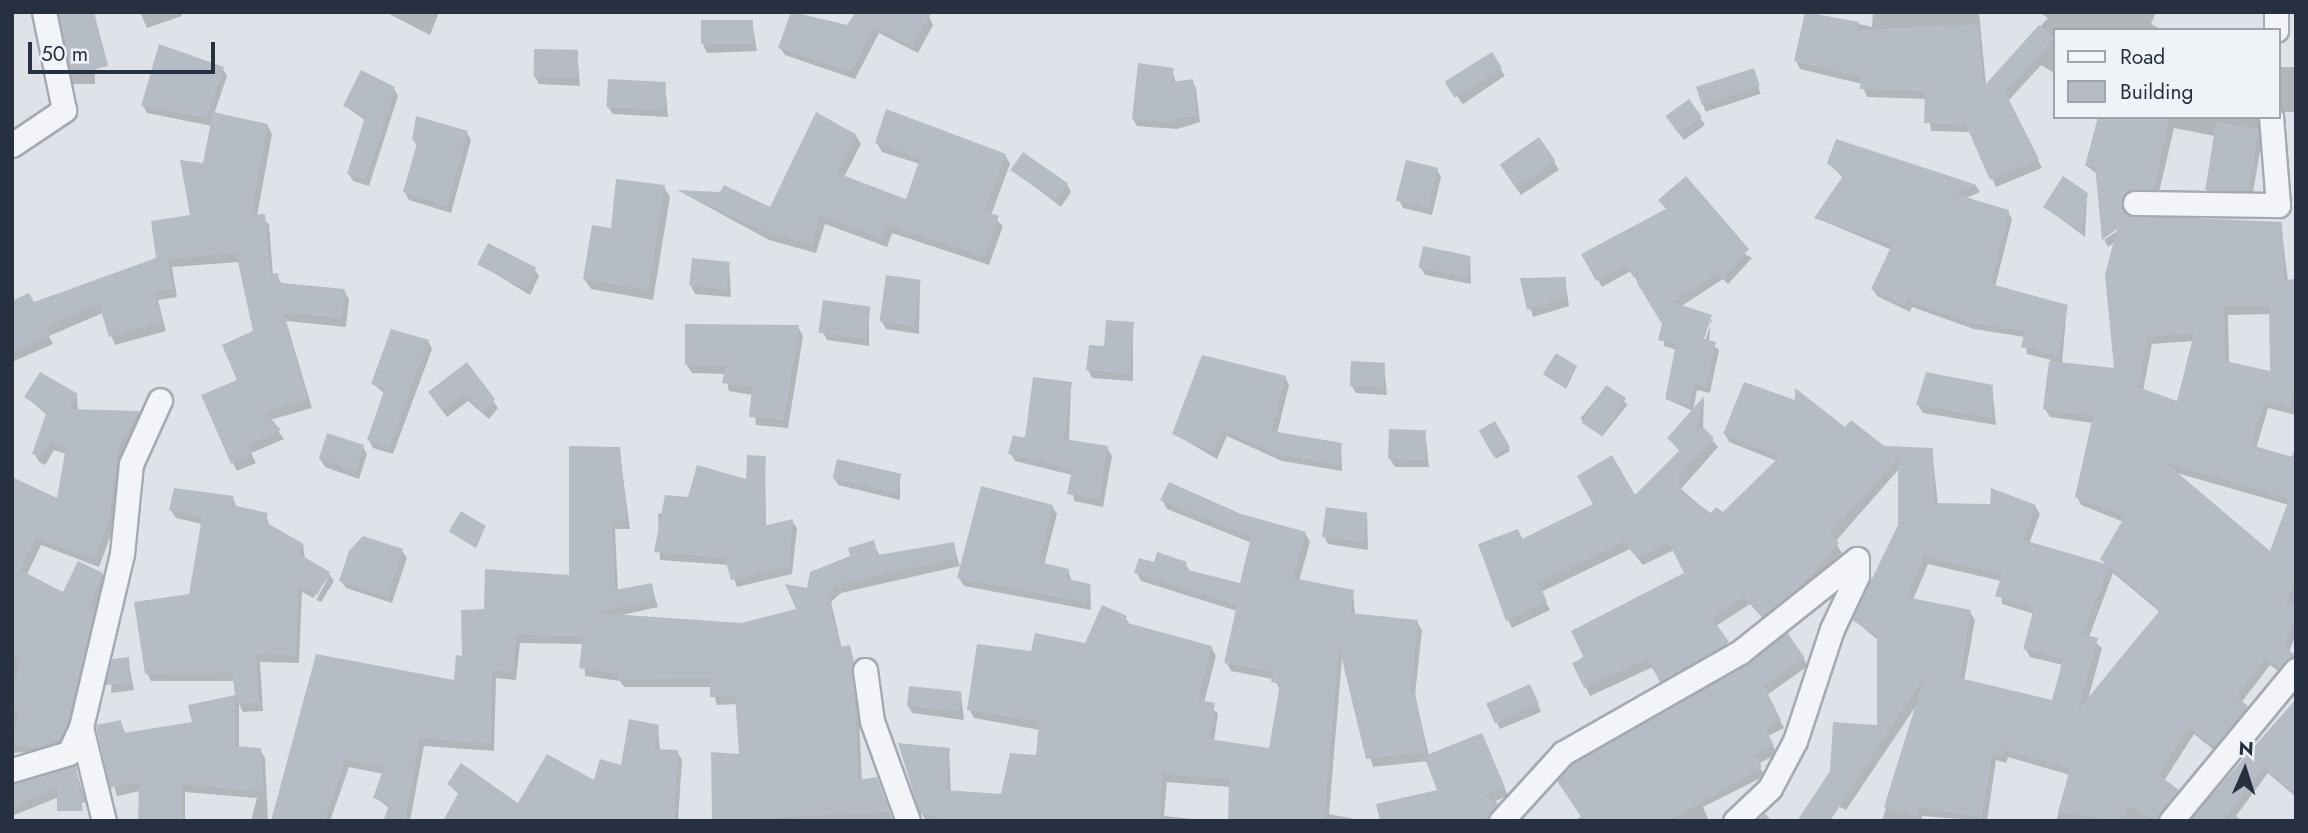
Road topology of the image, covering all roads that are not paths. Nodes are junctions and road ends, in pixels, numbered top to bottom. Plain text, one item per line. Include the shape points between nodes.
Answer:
1 (44, 12) edge
2 (2271, 119) edge
3 (12, 145) edge
4 (2281, 179) junction
5 (2296, 200) edge
6 (2135, 203) dead end
7 (160, 400) dead end
8 (865, 670) dead end
9 (2296, 670) edge
10 (81, 727) junction
11 (12, 770) edge
12 (104, 821) edge
13 (908, 821) edge
14 (1501, 821) edge
15 (1735, 821) edge
16 (2171, 821) edge

1 - 3 street via 64,110
2 - 4 street
4 - 5 street
4 - 6 street via 2278,205
7 - 10 street via 131,464 120,565
8 - 13 street via 872,721
9 - 16 street
10 - 11 street via 69,753
10 - 12 street
14 - 15 street via 1563,754 1741,652 1857,559 1857,576 1832,629 1795,741 1770,788

